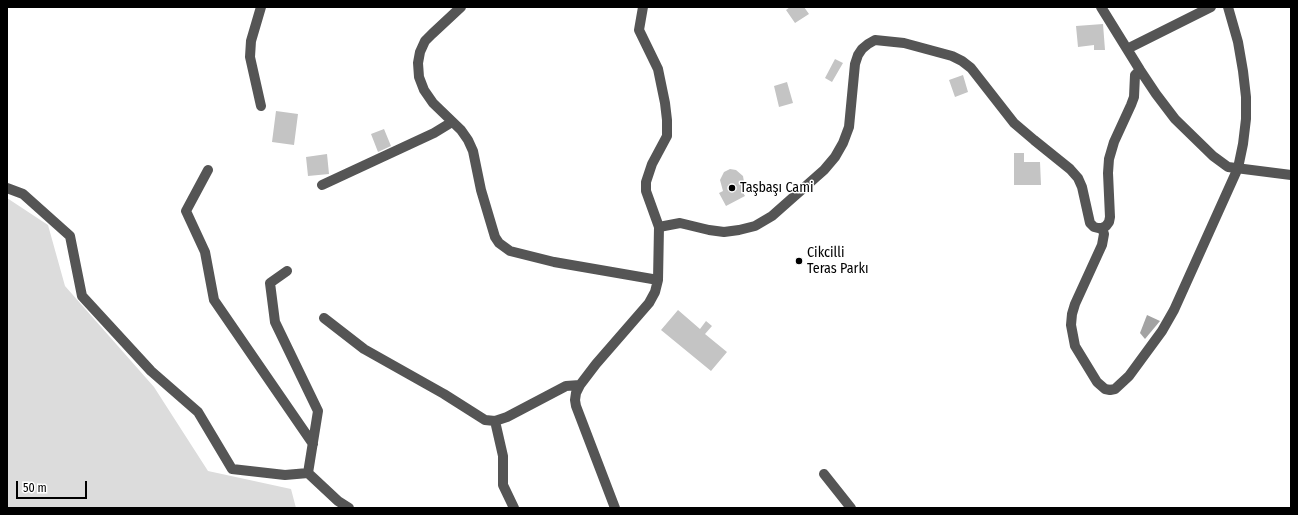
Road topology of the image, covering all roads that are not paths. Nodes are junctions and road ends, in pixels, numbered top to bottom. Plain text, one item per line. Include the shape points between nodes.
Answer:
1 (261, 7) edge
2 (462, 7) edge
3 (643, 7) edge
4 (1101, 7) edge
5 (1211, 7) edge
6 (1228, 7) edge
7 (1127, 49) junction
8 (1140, 70) junction
9 (261, 106) dead end
10 (452, 122) junction
11 (1238, 168) junction
12 (208, 170) dead end
13 (1291, 175) edge
14 (322, 185) dead end
15 (7, 188) edge
16 (659, 227) junction
17 (1102, 228) junction
18 (287, 271) dead end
19 (658, 280) junction
20 (324, 318) dead end
21 (580, 385) junction
22 (495, 421) junction
23 (313, 444) junction
24 (308, 473) junction
25 (824, 474) dead end
26 (349, 508) edge
27 (514, 508) edge
28 (615, 508) edge
29 (851, 508) edge

1 - 9 street via 251,41 250,57
2 - 10 street via 425,41 418,63 419,77 424,90
3 - 16 street via 639,30 658,69 667,120 667,136 652,164 646,182 646,192
4 - 7 street
5 - 7 street
6 - 11 street via 1244,71 1246,97 1246,118
7 - 8 street
8 - 11 street via 1195,139 1228,167
8 - 17 street via 1135,75 1134,97 1109,159 1110,217 1109,222
10 - 14 street via 434,133
10 - 19 street via 468,140 473,151 495,237 504,247 510,251 554,262
11 - 13 street
11 - 17 street via 1182,294 1165,326 1130,376 1110,390 1097,382 1075,346 1071,325 1075,304 1102,245
12 - 23 street via 186,211 205,252 214,300
15 - 24 street via 23,194 70,236 82,296 151,370 198,412 232,469 285,475
16 - 17 street via 680,223 724,232 755,226 772,216 835,157 849,127 858,55 875,40 904,43 952,56 971,68 1014,123 1078,178 1090,223 1094,227
16 - 19 street
18 - 23 street via 270,283 275,322 318,411
19 - 21 street via 649,303
20 - 22 street via 364,349 485,420
21 - 22 street via 566,386
21 - 28 street via 576,393 576,406
22 - 27 street via 503,456 503,485
23 - 24 street
24 - 26 street via 338,502
25 - 29 street

